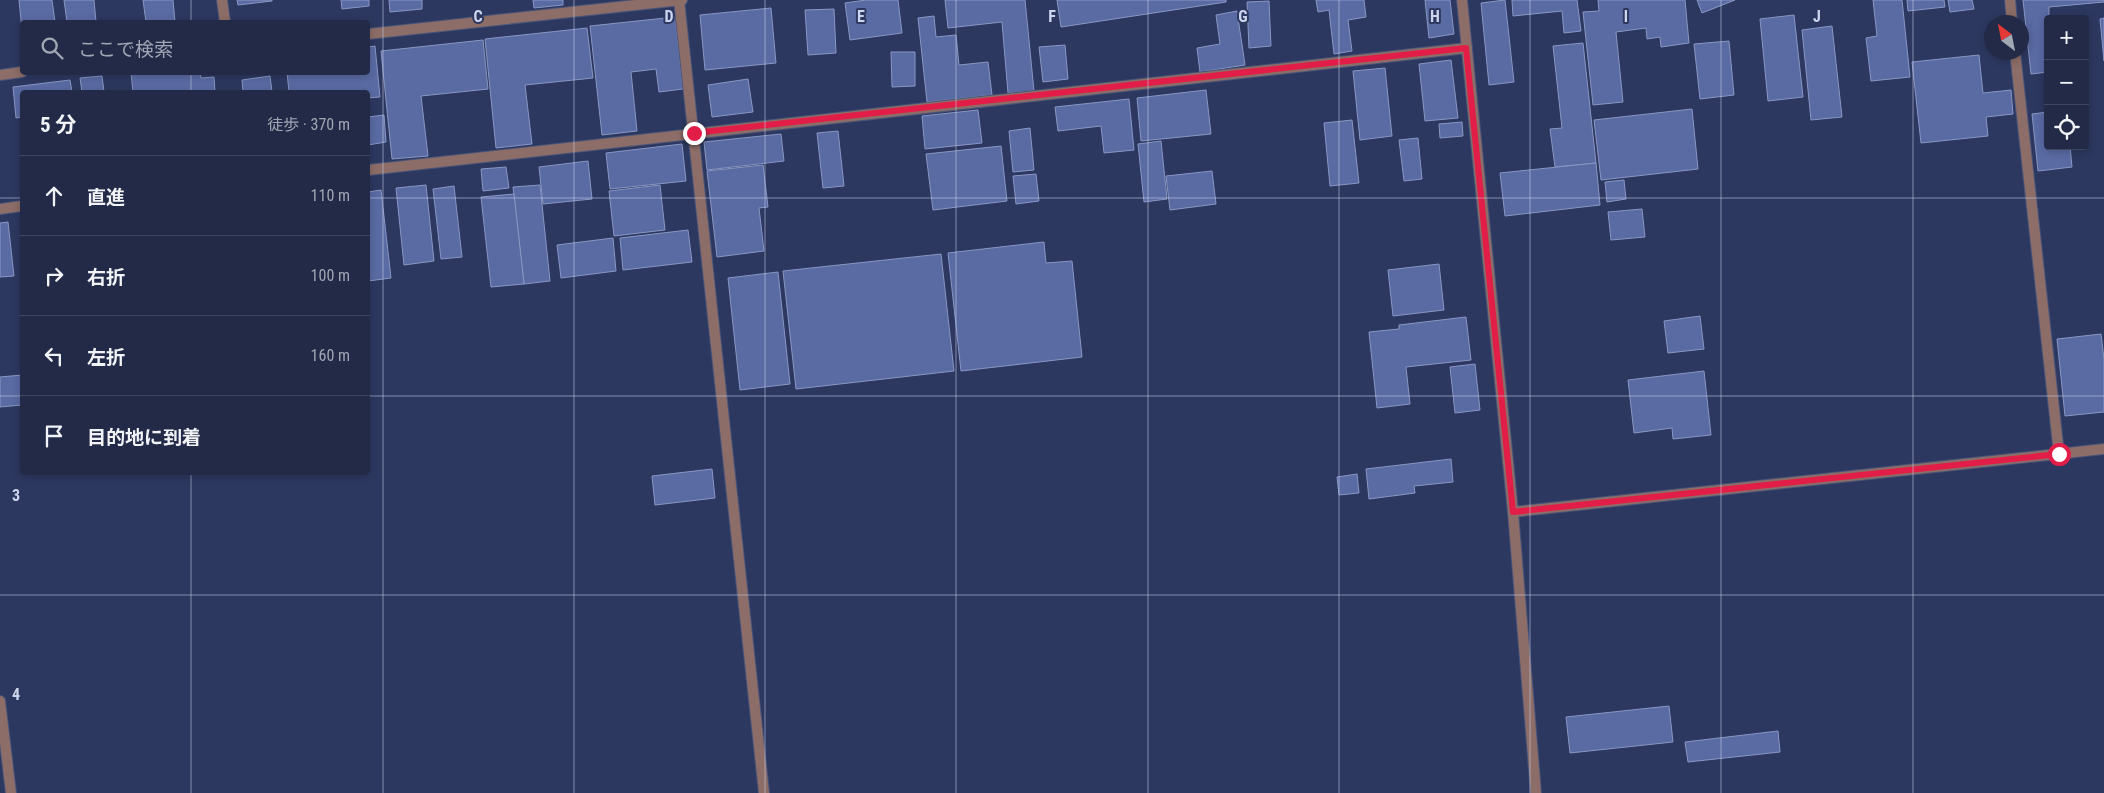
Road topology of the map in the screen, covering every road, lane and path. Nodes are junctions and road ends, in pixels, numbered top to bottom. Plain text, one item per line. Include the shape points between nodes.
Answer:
1 (222, 0) edge
2 (680, 0) edge
3 (1462, 0) edge
4 (2010, 0) edge
5 (2011, 15) edge
6 (225, 20) edge
7 (370, 34) edge
8 (1466, 48) junction
9 (2016, 60) edge
10 (20, 72) edge
11 (0, 75) edge
12 (694, 133) junction
13 (370, 170) edge
14 (20, 206) edge
15 (0, 209) edge
16 (2104, 449) edge
17 (2059, 454) junction
18 (1513, 512) junction
19 (0, 701) edge
20 (11, 793) edge
21 (764, 793) edge
22 (1536, 793) edge

1 - 6 street
2 - 7 street
2 - 12 street
3 - 8 street
4 - 5 street
8 - 12 street
8 - 18 street
9 - 17 street
10 - 11 street
12 - 13 street
12 - 21 street
14 - 15 street
16 - 17 street
17 - 18 street
18 - 22 street
19 - 20 street

